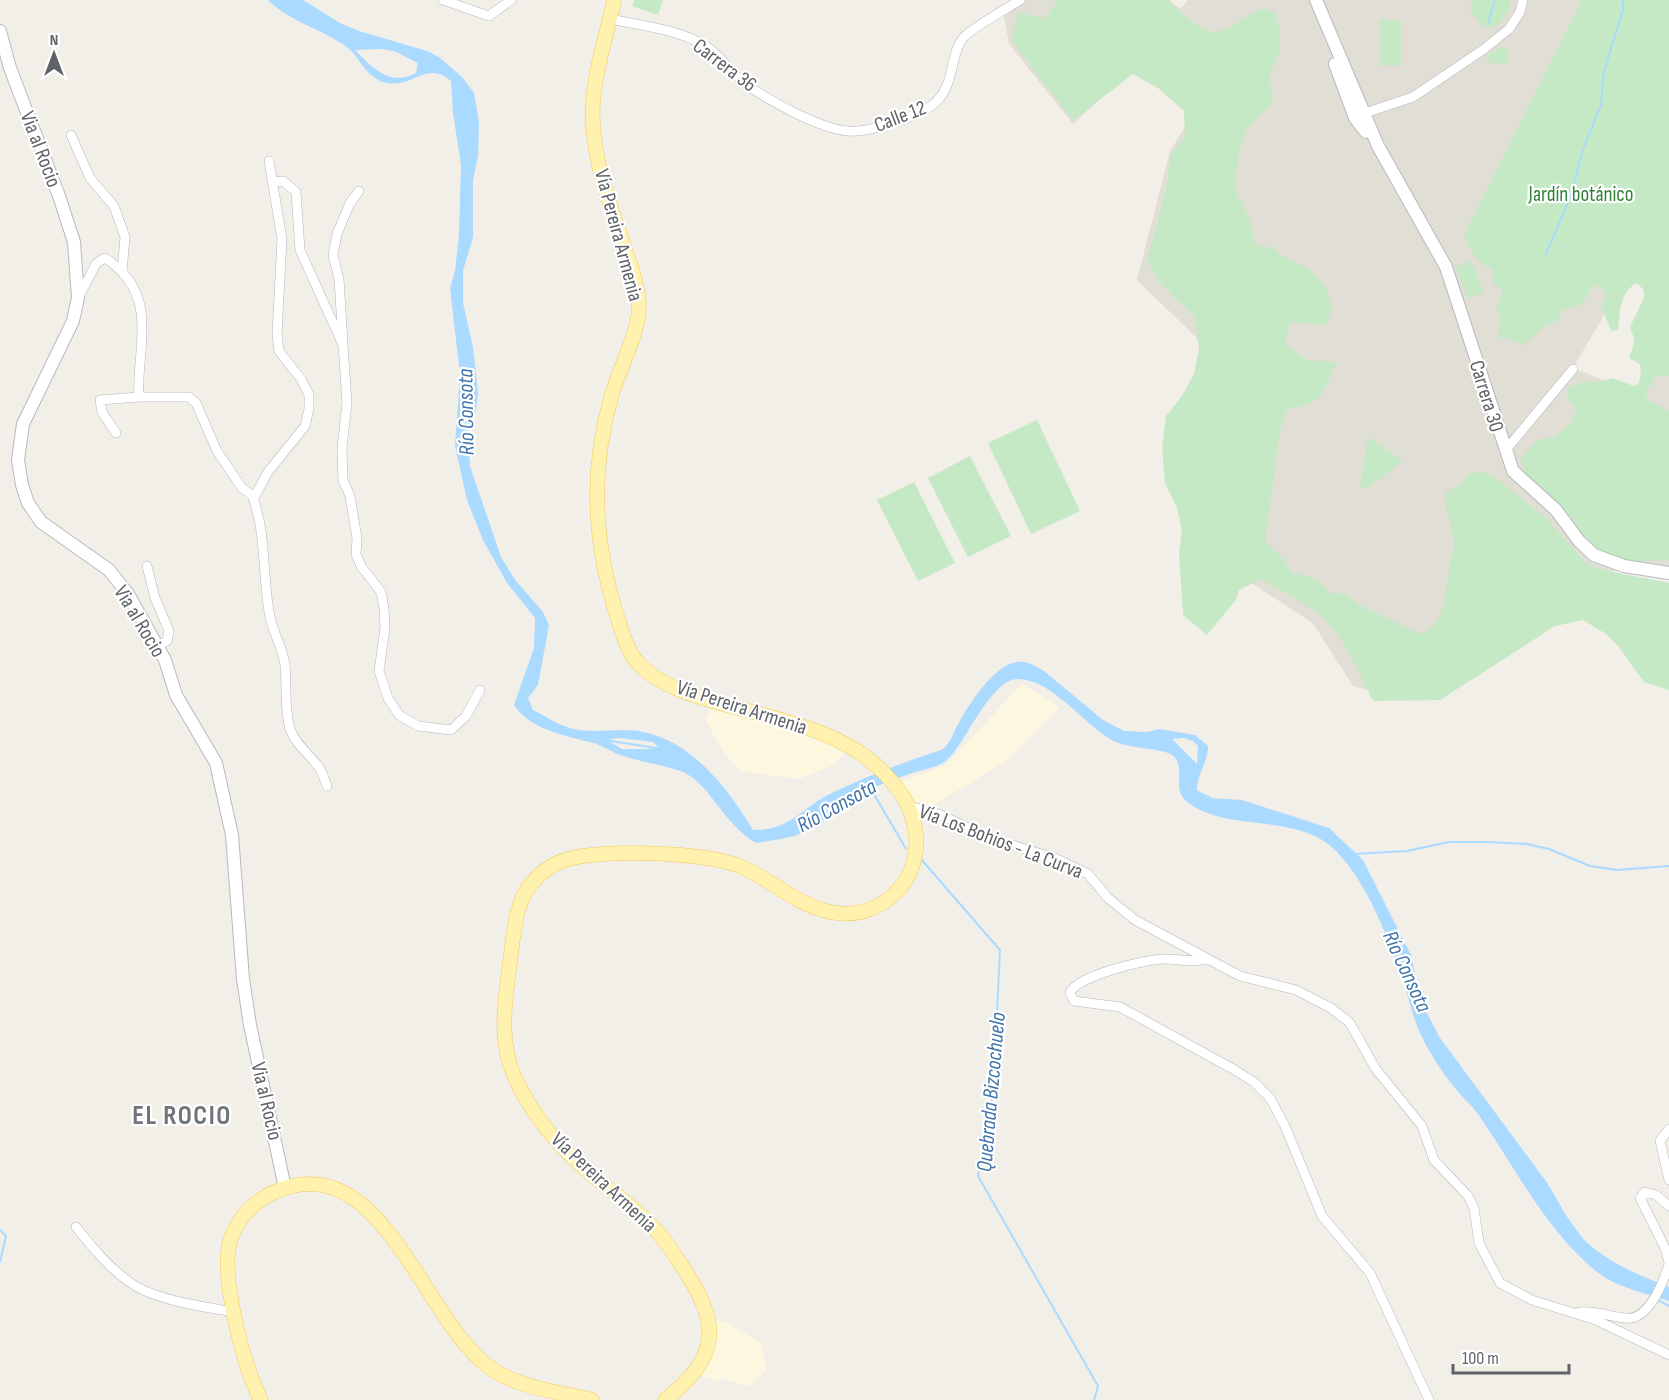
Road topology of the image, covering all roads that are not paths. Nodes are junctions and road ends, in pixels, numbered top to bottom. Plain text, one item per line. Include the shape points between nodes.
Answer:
1 (443, 0) edge
2 (511, 0) edge
3 (614, 0) edge
4 (1020, 0) edge
5 (1316, 0) edge
6 (1523, 0) edge
7 (610, 19) junction
8 (0, 31) edge
9 (1359, 116) junction
10 (834, 129) joint
11 (70, 135) dead end
12 (269, 161) dead end
13 (274, 182) junction
14 (359, 191) dead end
15 (122, 272) junction
16 (78, 298) junction
17 (343, 345) junction
18 (1573, 369) dead end
19 (140, 397) junction
20 (116, 433) dead end
21 (1505, 451) junction
22 (252, 495) junction
23 (147, 566) dead end
24 (1669, 573) edge
25 (157, 646) junction
26 (480, 690) dead end
27 (327, 786) dead end
28 (909, 806) junction
29 (1207, 959) junction
30 (1669, 1129) edge
31 (1669, 1180) edge
32 (285, 1188) junction
33 (1669, 1206) edge
34 (76, 1227) dead end
35 (1669, 1264) edge
36 (234, 1312) junction
37 (1576, 1313) junction
38 (1669, 1355) edge
39 (562, 1396) edge
40 (261, 1400) edge
41 (592, 1400) edge
42 (665, 1400) edge
43 (1429, 1400) edge

1 - 2 street via 489,16
3 - 7 main road, Vía Pereira Armenia
4 - 10 street, Calle 12 via 963,38 949,82 931,106 874,127 850,132
5 - 9 main road, Carrera 30
6 - 9 street via 1509,29 1484,49 1413,97
7 - 10 street, Carrera 36 via 684,34 709,48 742,81
7 - 28 main road, Vía Pereira Armenia via 599,59 592,124 603,179 639,302 636,327 602,433 597,486 599,543 621,629 633,657 661,681 703,699 821,733 861,752 895,785
8 - 16 main road, Via al Rocio via 74,242
9 - 21 main road, Carrera 30 via 1446,267
11 - 15 street via 90,178 114,206 124,237
12 - 13 street
13 - 17 street via 283,181 296,192 300,250
13 - 22 street via 282,239 279,351 301,379 309,395 309,409 305,426 268,472 260,490
14 - 17 street via 345,214 333,255
15 - 16 street via 104,258 96,264
15 - 19 street via 139,301 143,329
16 - 25 main road, Via al Rocio via 73,321 23,424 18,460 22,485 41,522 109,570 128,594
17 - 26 street via 347,403 343,480 350,496 356,554 381,592 385,628 379,671 388,698 399,715 418,726 451,730 466,716
18 - 21 street
19 - 20 street via 100,400
19 - 22 street via 189,397 217,451 242,488
21 - 24 main road, Carrera 30 via 1513,471 1556,510 1594,555 1624,567
22 - 27 street via 267,571 270,620 285,664 286,710 291,731 305,755 320,769
23 - 25 street via 169,631 167,641
25 - 32 main road, Via al Rocio via 176,696 216,763 228,809 250,1025
28 - 29 street, Vía Los Bohios - La Curva via 939,814 987,837 1057,859 1088,874 1120,910
28 - 42 main road, Vía Pereira Armenia via 916,831 913,868 897,894 864,912 836,914 822,910 741,867 684,854 586,855 568,859 545,871 526,890 515,927 503,1018 504,1041 516,1080 560,1144 663,1238 698,1290 707,1311 709,1342 703,1361 687,1383
29 - 37 street, Vía Los Bohios - La Curva via 1240,976 1296,990 1350,1023 1375,1068 1422,1126 1434,1160 1468,1196 1474,1208 1479,1243 1500,1283 1533,1300
29 - 43 street via 1163,959 1109,972 1078,983 1070,993 1074,1000 1119,1007 1233,1069 1270,1098 1322,1216 1370,1273
30 - 31 street via 1660,1141
32 - 36 main road via 252,1206 232,1236 227,1272
32 - 39 main road via 324,1185 356,1199 380,1223 445,1317 482,1361 506,1377
33 - 35 street via 1651,1192 1640,1198
34 - 36 street via 93,1249 132,1284
35 - 37 street via 1646,1310 1629,1319 1590,1311
36 - 40 main road
37 - 38 street, Vía Los Bohios - La Curva
39 - 41 main road

